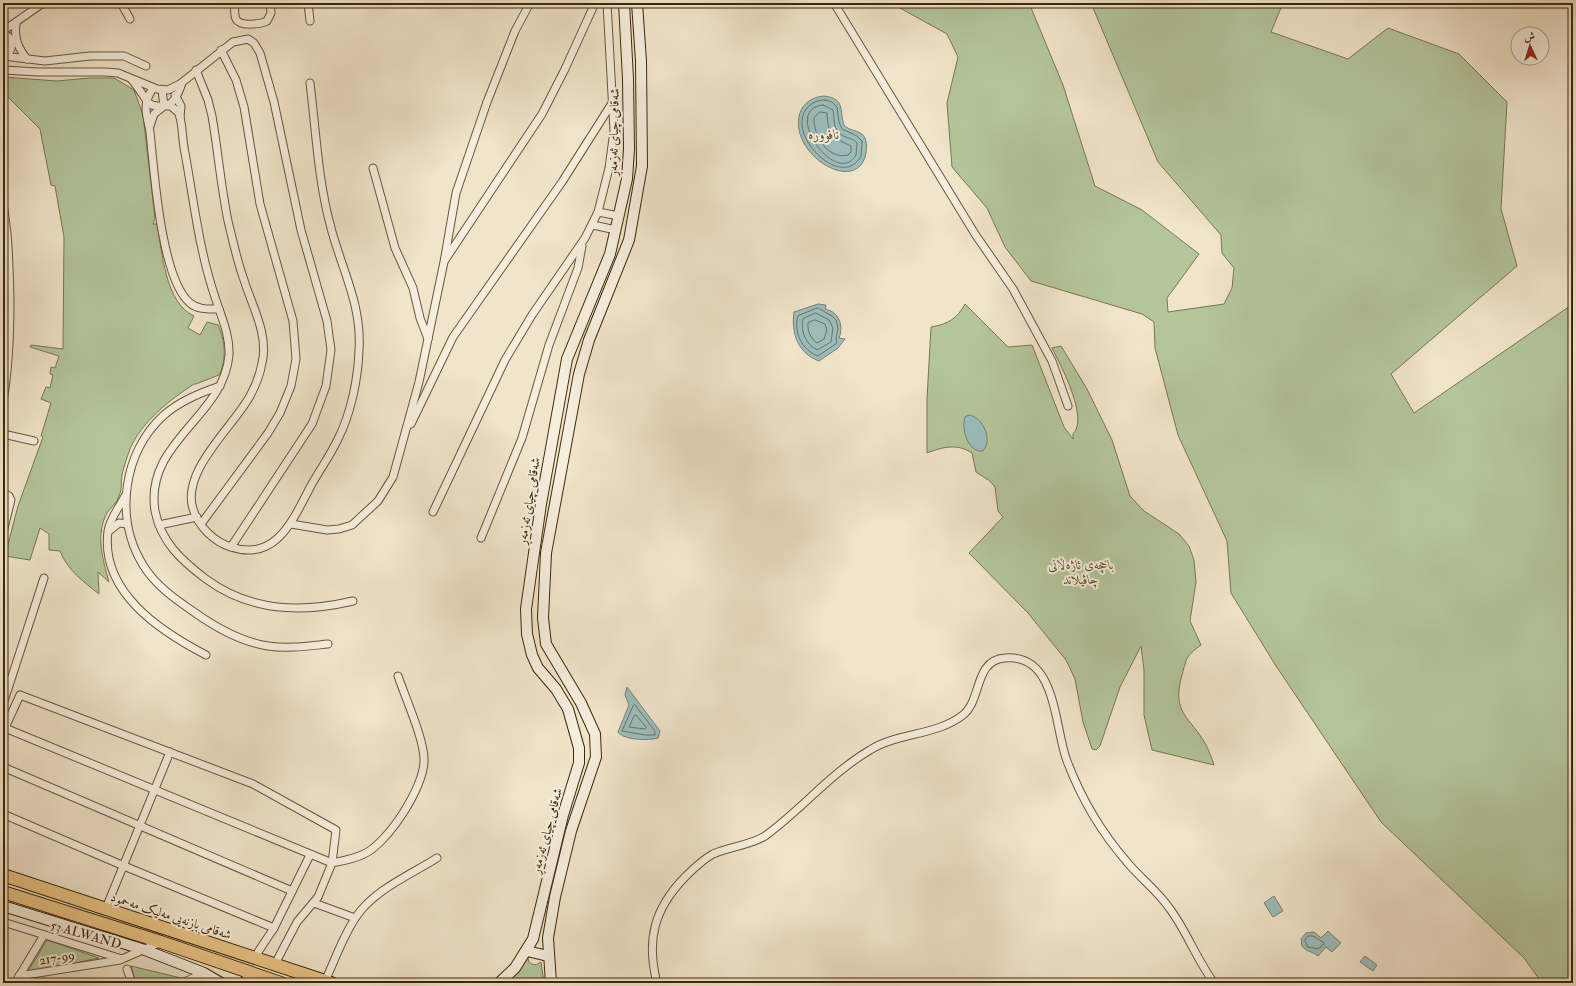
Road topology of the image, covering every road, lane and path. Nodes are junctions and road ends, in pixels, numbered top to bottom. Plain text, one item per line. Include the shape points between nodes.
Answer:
1 (43, 3) edge
2 (121, 3) edge
3 (234, 3) edge
4 (270, 3) edge
5 (308, 3) edge
6 (530, 3) edge
7 (595, 3) edge
8 (607, 3) edge
9 (624, 3) edge
10 (637, 3) edge
11 (834, 3) edge
12 (130, 19) dead end
13 (310, 21) dead end
14 (16, 23) junction
15 (3, 32) edge
16 (221, 50) junction
17 (3, 56) edge
18 (27, 59) junction
19 (146, 66) dead end
20 (3, 70) edge
21 (196, 70) junction
22 (130, 79) junction
23 (183, 80) junction
24 (310, 83) dead end
25 (153, 88) junction
26 (165, 90) junction
27 (177, 96) junction
28 (614, 100) junction
29 (147, 101) junction
30 (164, 106) junction
31 (180, 117) junction
32 (150, 126) junction
33 (373, 168) dead end
34 (3, 205) edge
35 (598, 212) junction
36 (619, 216) junction
37 (593, 225) junction
38 (616, 230) junction
39 (582, 243) junction
40 (6, 248) edge
41 (444, 262) junction
42 (219, 309) junction
43 (6, 314) edge
44 (428, 339) junction
45 (220, 386) junction
46 (4, 389) edge
47 (3, 401) edge
48 (1068, 406) dead end
49 (3, 434) edge
50 (404, 438) junction
51 (34, 441) dead end
52 (3, 493) edge
53 (126, 493) junction
54 (433, 512) dead end
55 (197, 517) junction
56 (127, 524) junction
57 (201, 524) junction
58 (291, 524) junction
59 (159, 525) junction
60 (108, 531) junction
61 (3, 532) edge
62 (481, 538) dead end
63 (231, 547) junction
64 (44, 578) dead end
65 (353, 601) dead end
66 (328, 644) dead end
67 (206, 655) dead end
68 (398, 676) dead end
69 (3, 704) edge
70 (4, 730) edge
71 (170, 752) junction
72 (3, 767) edge
73 (155, 791) junction
74 (3, 814) edge
75 (140, 826) junction
76 (310, 855) junction
77 (437, 858) dead end
78 (332, 863) junction
79 (124, 866) junction
80 (3, 875) edge
81 (45, 890) junction
82 (292, 891) junction
83 (3, 892) edge
84 (63, 896) junction
85 (314, 903) junction
86 (40, 904) junction
87 (3, 906) edge
88 (106, 908) junction
89 (58, 911) junction
90 (355, 918) junction
91 (3, 922) edge
92 (274, 928) junction
93 (44, 935) junction
94 (161, 942) junction
95 (145, 950) junction
96 (527, 951) junction
97 (548, 956) junction
98 (122, 959) junction
99 (258, 959) junction
100 (275, 964) junction
101 (127, 969) dead end
102 (204, 973) junction
103 (19, 976) junction
104 (248, 978) edge
105 (261, 980) edge
106 (328, 982) edge
107 (15, 983) edge
108 (132, 983) edge
109 (182, 983) edge
110 (221, 983) edge
111 (281, 983) edge
112 (499, 983) edge
113 (550, 983) edge
114 (657, 983) edge
115 (1214, 983) edge

1 - 14 street
2 - 12 street
3 - 4 street via 236,20 242,24 267,21 271,13
5 - 13 street
6 - 41 street via 515,30 469,150 456,193
7 - 41 street via 542,114
8 - 28 street
9 - 36 main road, شەقامی چیای ئەزمەڕ via 629,149 627,179
10 - 97 main road, شەقامی چیای ئەزمەڕ via 641,61 640,181 629,240 589,340 579,374 544,569 543,618 546,644 582,703 595,734 596,757 571,832 555,897 549,929
11 - 48 street via 975,234 1013,289 1052,361
14 - 15 street
14 - 18 street via 15,32 19,49
15 - 17 street via 10,37 12,45 9,52
16 - 21 street
16 - 57 street via 236,80 244,108 260,204 293,321 296,359 280,413
16 - 63 street via 239,40 248,39 260,53 279,122 301,230 327,321 330,350 326,386 312,424
17 - 18 street
18 - 19 street via 45,61 124,56
20 - 22 street via 105,72
21 - 23 street
21 - 55 street via 212,116 228,218 236,254 260,324 264,358 251,394 194,479 191,496
22 - 25 street
22 - 29 street
23 - 26 street
23 - 27 street
24 - 58 street via 320,174 332,230 355,302 359,349 354,387 340,436
25 - 26 street
25 - 29 street
26 - 27 street
26 - 30 street
27 - 30 street via 172,103
27 - 31 street via 181,106
28 - 35 street via 613,142
28 - 50 street via 562,182 453,338
29 - 30 street via 153,106
29 - 32 street via 146,112
30 - 31 street via 174,108
30 - 32 street via 154,114
31 - 42 street via 201,247
32 - 42 street via 158,200 175,282 190,303 204,309
33 - 44 street via 395,248 413,288
34 - 40 street
35 - 36 street
35 - 37 street
36 - 38 main road, شەقامی چیای ئەزمەڕ
37 - 38 street
37 - 39 street
38 - 96 main road, شەقامی چیای ئەزمەڕ via 610,254 567,359 541,504 526,609 527,634 532,655 538,668 556,689 568,709 580,756 578,771 563,815 538,922
39 - 54 street via 522,330 505,360
39 - 62 street via 578,268 549,345 522,438
40 - 43 street
41 - 44 street
42 - 45 street via 229,346 227,369
43 - 46 street via 9,365
44 - 50 street
45 - 53 street via 180,403 155,424 142,442 131,466
45 - 59 street via 168,453 161,466 156,479 154,502
46 - 47 street
49 - 51 street
50 - 58 street via 397,466 385,491 352,525 327,530
52 - 61 street via 9,496 11,503
53 - 56 street
53 - 60 street
55 - 57 street
55 - 59 street
56 - 60 street via 119,522
56 - 66 street via 136,553 151,576 170,595 200,616 233,634 266,646 298,648
57 - 63 street via 215,539
58 - 63 street via 265,546 247,550
59 - 65 street via 163,536 182,560 213,584 245,599 262,605 298,609
60 - 67 street via 112,566 132,602 160,626
64 - 69 street
68 - 78 street via 422,747 422,778 408,805 383,840 365,854
70 - 71 street via 20,695
70 - 73 street
71 - 73 street
71 - 78 street via 253,784 336,830
72 - 75 street
73 - 75 street
73 - 76 street
74 - 79 street
75 - 79 street
75 - 82 street
76 - 78 street
76 - 82 street
77 - 90 street via 380,893
78 - 85 street
79 - 88 street
79 - 92 street
80 - 81 highway, شەقامی بازنەیی مەلیک مەحمود
81 - 84 highway, شەقامی بازنەیی مەلیک مەحمود
81 - 86 highway
82 - 92 street
83 - 86 highway
84 - 88 highway, شەقامی بازنەیی مەلیک مەحمود
84 - 89 highway
85 - 90 street
85 - 100 street via 297,922
86 - 89 highway
87 - 95 main road
88 - 99 highway, شەقامی بازنەیی مەلیک مەحمود
89 - 94 highway
90 - 106 street
91 - 93 street, 53 ALWAND
92 - 99 street via 258,952
93 - 98 street, 53 ALWAND
93 - 103 street
94 - 95 street, 53 ALWAND
94 - 104 highway
95 - 98 street, 53 ALWAND
95 - 102 main road
96 - 97 main road
96 - 112 main road, شەقامی چیای ئەزمەڕ via 515,968
97 - 113 main road, شەقامی چیای ئەزمەڕ
98 - 103 street, 217-99
99 - 100 highway, شەقامی بازنەیی مەلیک مەحمود
100 - 106 highway, شەقامی بازنەیی مەلیک مەحمود
101 - 108 street
102 - 109 street
102 - 110 main road
103 - 107 street
104 - 105 highway
105 - 111 highway
114 - 115 street via 652,957 655,923 668,897 694,868 715,853 751,843 765,836 844,767 871,749 885,742 941,727 962,716 972,705 986,668 992,662 1004,658 1024,661 1044,677 1050,690 1067,760 1088,809 1114,846 1170,909 1196,958

